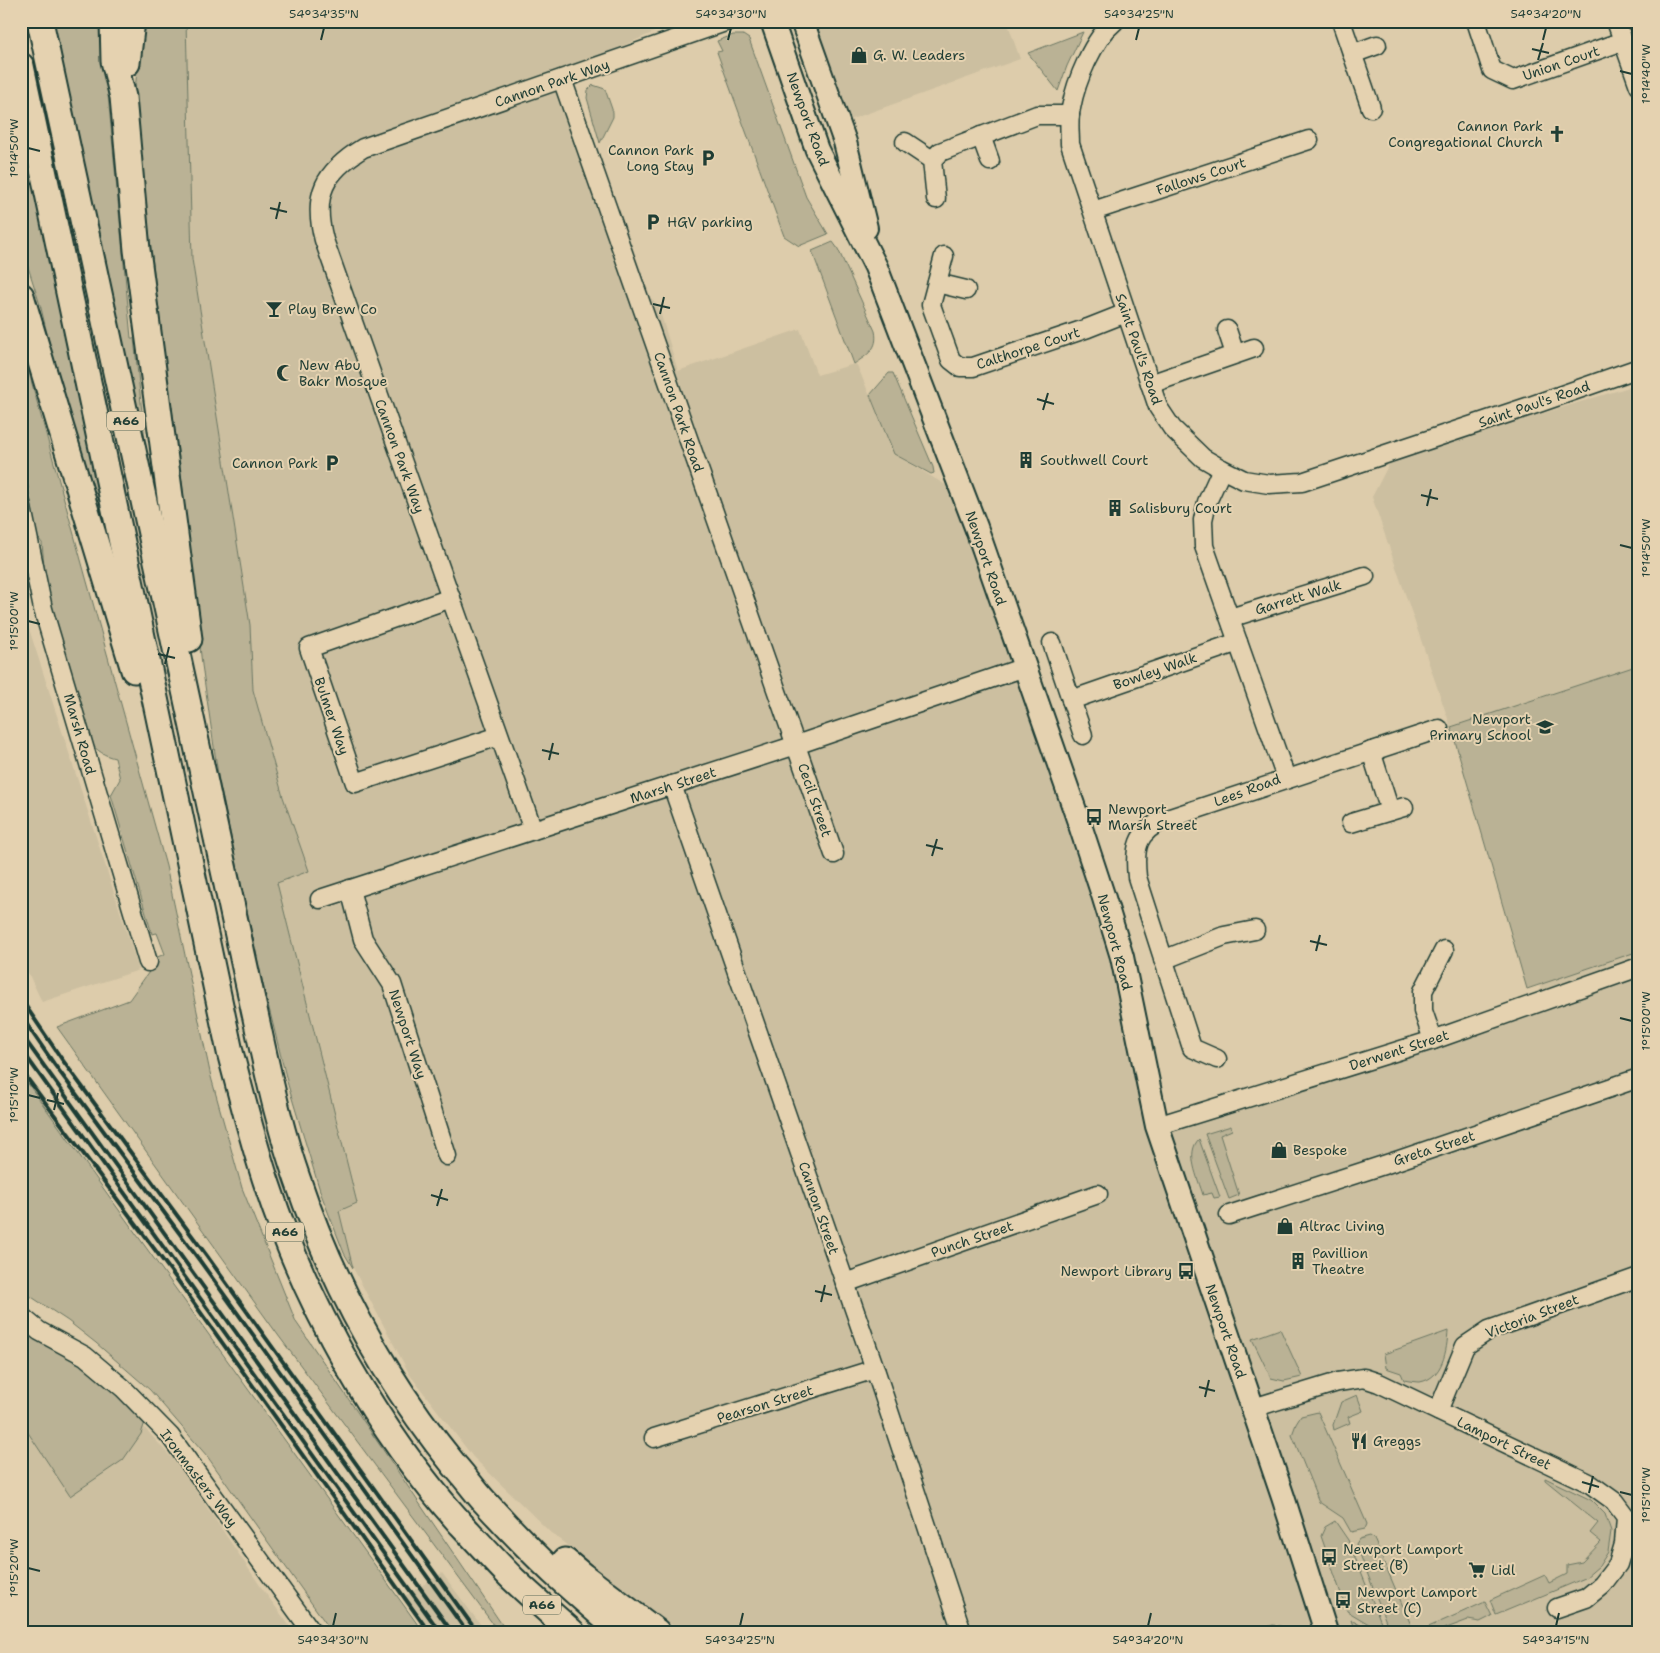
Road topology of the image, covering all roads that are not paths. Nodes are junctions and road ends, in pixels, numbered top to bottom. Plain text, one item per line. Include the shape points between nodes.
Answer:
1 (40, 21) edge
2 (113, 21) edge
3 (132, 21) edge
4 (728, 21) edge
5 (772, 21) edge
6 (802, 21) edge
7 (1341, 21) edge
8 (1477, 21) edge
9 (1616, 21) edge
10 (1110, 23) edge
11 (1623, 41) junction
12 (1376, 45) dead end
13 (1352, 54) junction
14 (21, 66) edge
15 (562, 79) junction
16 (1639, 86) edge
17 (123, 97) junction
18 (1371, 108) dead end
19 (1070, 115) junction
20 (981, 136) junction
21 (1310, 140) dead end
22 (905, 142) dead end
23 (932, 160) junction
24 (990, 162) dead end
25 (936, 198) dead end
26 (1093, 211) junction
27 (944, 256) dead end
28 (876, 267) junction
29 (937, 283) junction
30 (966, 290) dead end
31 (21, 296) edge
32 (1126, 313) junction
33 (1227, 330) dead end
34 (1254, 348) dead end
35 (1235, 354) junction
36 (1639, 368) edge
37 (1150, 384) junction
38 (1222, 469) junction
39 (21, 503) edge
40 (1366, 576) dead end
41 (451, 598) junction
42 (1230, 618) junction
43 (1238, 642) junction
44 (1052, 643) dead end
45 (1025, 668) junction
46 (1072, 700) junction
47 (1439, 729) dead end
48 (1083, 735) dead end
49 (499, 736) junction
50 (796, 745) junction
51 (1371, 751) junction
52 (1286, 778) junction
53 (672, 785) junction
54 (213, 821) junction
55 (1350, 823) dead end
56 (182, 828) junction
57 (533, 830) junction
58 (834, 854) dead end
59 (350, 889) junction
60 (320, 899) dead end
61 (1255, 930) dead end
62 (1444, 950) dead end
63 (1163, 960) junction
64 (148, 962) dead end
65 (1639, 967) edge
66 (1433, 1040) junction
67 (1216, 1059) dead end
68 (1639, 1078) edge
69 (1157, 1126) junction
70 (447, 1156) dead end
71 (1098, 1194) dead end
72 (1229, 1215) dead end
73 (1639, 1277) edge
74 (845, 1283) junction
75 (21, 1316) edge
76 (21, 1326) edge
77 (39, 1331) junction
78 (875, 1369) junction
79 (1253, 1408) junction
80 (1438, 1410) junction
81 (654, 1438) dead end
82 (438, 1444) junction
83 (512, 1578) junction
84 (1557, 1608) dead end
85 (1326, 1630) edge
86 (312, 1632) edge
87 (552, 1632) edge
88 (572, 1632) edge
89 (621, 1632) edge
90 (657, 1632) edge
91 (962, 1632) edge

1 - 54 highway, A66
2 - 17 highway, A66 via 114,61
3 - 17 highway
4 - 15 street, Cannon Park Way
5 - 28 main road, Newport Road via 817,150
6 - 28 main road, Newport Road via 845,142
7 - 13 street
8 - 11 street, Union Court via 1492,70 1513,80
9 - 11 street
10 - 19 street, Saint Paul's Road via 1093,49 1079,81
11 - 16 street
12 - 13 street
13 - 18 street
14 - 56 highway, A66
15 - 41 street, Cannon Park Way via 363,148 338,165 322,189 320,224 324,240
15 - 50 street, Cannon Park Road
17 - 54 highway, A66 via 137,250
19 - 20 street via 1037,114
19 - 26 street, Saint Paul's Road via 1070,144
20 - 23 street via 940,152
20 - 24 street
21 - 26 street, Fallows Court
22 - 23 street
23 - 25 street
26 - 32 street, Saint Paul's Road
27 - 29 street, Calthorpe Court
28 - 45 main road, Newport Road via 976,527
29 - 30 street
29 - 32 street, Calthorpe Court via 931,305 951,360 960,367 973,367
31 - 56 highway
32 - 37 street, Saint Paul's Road
33 - 35 street
34 - 35 street
35 - 37 street
36 - 38 street, Saint Paul's Road via 1302,482 1260,483 1244,480
37 - 38 street, Saint Paul's Road via 1158,407 1172,428 1203,458
38 - 42 street, Lees Road via 1207,502 1203,520 1204,546
39 - 64 street, Marsh Road via 43,609
40 - 42 street, Garrett Walk
41 - 49 street, Cannon Park Way
41 - 49 street, Bulmer Way via 309,648 355,783
42 - 43 street, Lees Road
43 - 46 street, Bowley Walk
43 - 52 street, Lees Road
44 - 46 street
45 - 50 street, Marsh Street
45 - 69 main road, Newport Road via 1122,957
46 - 48 street
47 - 51 street
49 - 57 street, Cannon Park Way
50 - 53 street, Marsh Street
50 - 58 street, Cecil Street
51 - 52 street
51 - 55 street via 1397,809
52 - 63 street, Lees Road via 1150,826 1137,844 1137,877
53 - 57 street, Marsh Street
53 - 74 street, Cannon Street
54 - 82 highway, A66 via 278,1117 297,1179 342,1289 367,1336
56 - 83 highway, A66 via 246,1115 292,1252 345,1360 375,1409 441,1500
57 - 59 street, Marsh Street
59 - 60 street, Marsh Street
59 - 70 street, Newport Way via 363,939 392,984
61 - 63 street via 1224,936
62 - 66 street via 1423,991 1423,1011
63 - 67 street, Lees Road via 1192,1048
65 - 66 street, Derwent Street
66 - 69 street, Derwent Street
68 - 72 street, Greta Street
69 - 79 main road, Newport Road
71 - 74 street, Punch Street
73 - 80 street, Victoria Street via 1489,1330 1465,1346
74 - 78 street, Cannon Street
75 - 77 street
76 - 77 street
77 - 86 street, Ironmasters Way via 85,1356 123,1388 170,1436
78 - 81 street, Pearson Street
78 - 91 street, Cannon Street
79 - 80 street, Lamport Street via 1338,1382 1364,1378
79 - 85 main road, Newport Road
80 - 84 street, Lamport Street via 1589,1483 1614,1502 1626,1517 1624,1544 1618,1564 1602,1585 1586,1598
82 - 89 highway, A66 via 483,1500 552,1571
82 - 90 highway via 506,1510 583,1576
83 - 87 highway, A66
83 - 88 highway, A66

